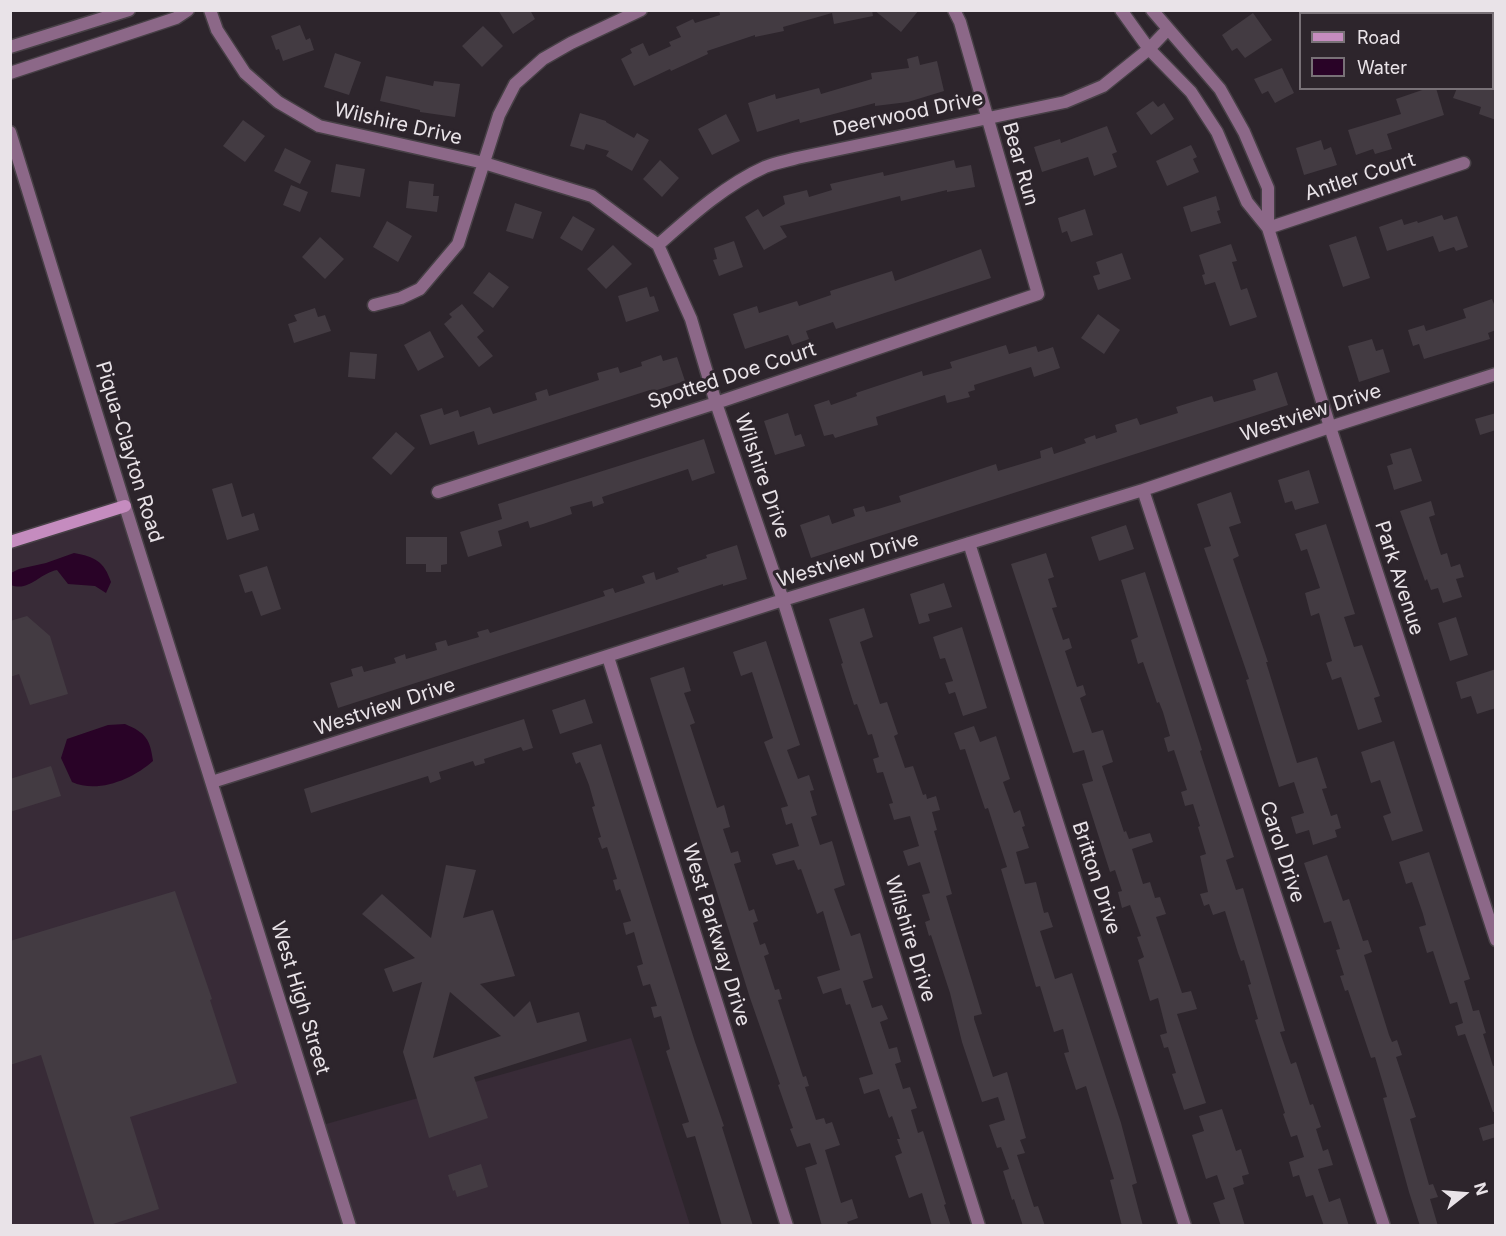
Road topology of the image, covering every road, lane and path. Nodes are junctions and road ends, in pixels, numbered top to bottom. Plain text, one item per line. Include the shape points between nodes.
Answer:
1 (129, 10) edge
2 (188, 10) edge
3 (210, 10) edge
4 (640, 10) edge
5 (954, 10) edge
6 (1121, 10) edge
7 (1152, 10) edge
8 (1168, 29) junction
9 (10, 47) edge
10 (1149, 50) junction
11 (10, 73) edge
12 (986, 118) junction
13 (10, 132) edge
14 (484, 163) junction
15 (1464, 163) dead end
16 (1268, 228) junction
17 (658, 245) junction
18 (1038, 294) joint
19 (374, 305) dead end
20 (1496, 374) edge
21 (716, 403) junction
22 (1330, 427) junction
23 (1143, 490) junction
24 (438, 492) dead end
25 (125, 506) junction
26 (10, 542) edge
27 (969, 543) junction
28 (783, 600) junction
29 (608, 657) junction
30 (212, 782) junction
31 (1496, 939) edge
32 (350, 1226) edge
33 (787, 1226) edge
34 (979, 1226) edge
35 (1185, 1226) edge
36 (1384, 1226) edge

1 - 9 street
2 - 11 street via 176,18
3 - 14 street, Wilshire Drive via 217,30 245,73 278,102 318,126
4 - 14 street via 543,58 515,84 499,115
5 - 12 street, Bear Run
6 - 10 street, Park Avenue
7 - 8 street, Park Avenue
8 - 10 street, Deerwood Drive
8 - 16 street, Park Avenue via 1220,89 1244,132 1268,188
10 - 12 street, Deerwood Drive via 1103,86 1065,102
10 - 16 street, Park Avenue via 1191,92 1217,132 1247,202
12 - 17 street, Deerwood Drive via 766,167 731,186
12 - 18 street, Bear Run
13 - 25 street, Piqua-Clayton Road
14 - 17 street, Wilshire Drive via 592,196
14 - 19 street via 458,244 420,289
15 - 16 street, Antler Court
16 - 22 street, Park Avenue
17 - 21 street, Wilshire Drive via 691,319
18 - 21 street, Spotted Doe Court
20 - 22 street, Westview Drive
21 - 24 street, Spotted Doe Court
21 - 28 street, Wilshire Drive
22 - 23 street, Westview Drive
22 - 31 street, Park Avenue
23 - 27 street, Westview Drive
23 - 36 street, Carol Drive
25 - 26 street
25 - 30 street, Piqua-Clayton Road
27 - 28 street, Westview Drive
27 - 35 street, Britton Drive
28 - 29 street, Westview Drive
28 - 34 street, Wilshire Drive
29 - 30 street, Westview Drive
29 - 33 street, West Parkway Drive
30 - 32 street, West High Street

